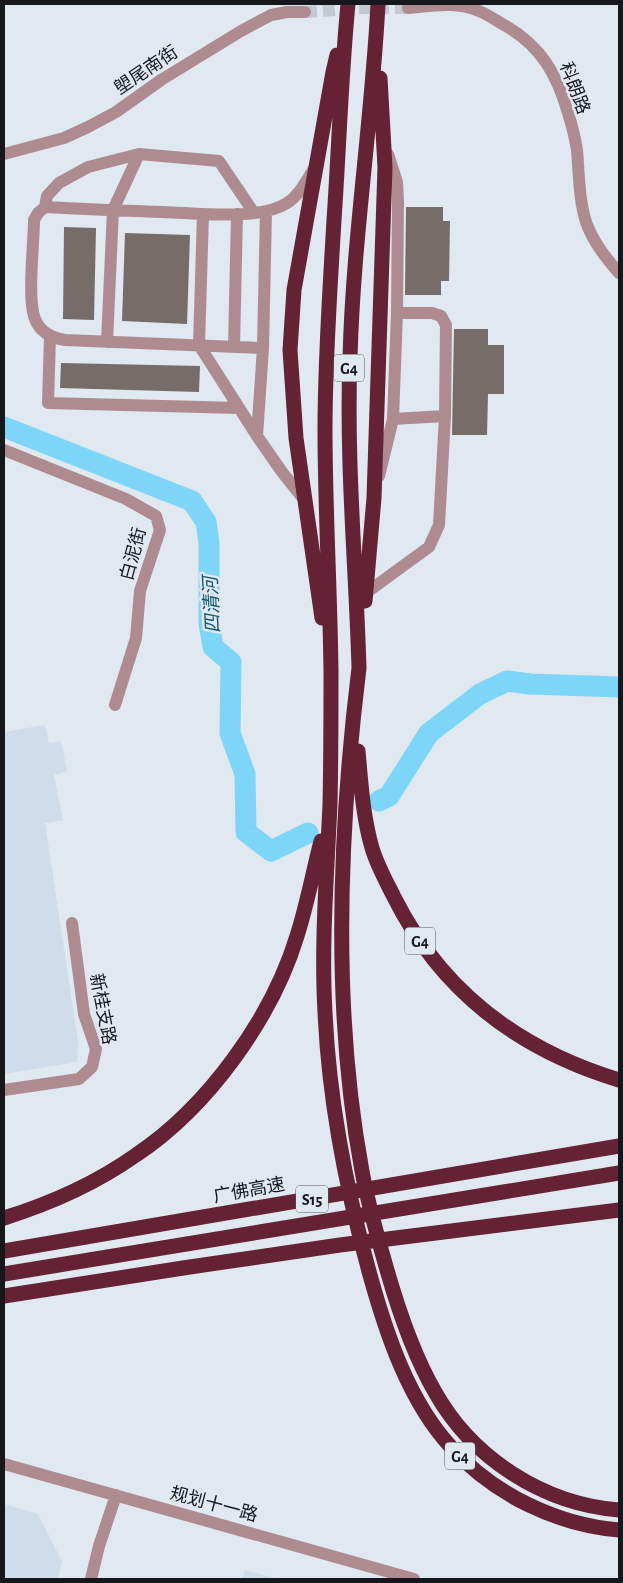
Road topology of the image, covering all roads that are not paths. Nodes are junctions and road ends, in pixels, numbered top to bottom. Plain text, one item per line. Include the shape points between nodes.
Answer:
1 (348, 4) edge
2 (378, 4) edge
3 (408, 8) dead end
4 (305, 12) tunnel mouth
5 (345, 27) junction
6 (377, 29) junction
7 (384, 143) junction
8 (4, 154) edge
9 (139, 154) junction
10 (316, 165) junction
11 (45, 207) junction
12 (113, 210) junction
13 (260, 212) junction
14 (203, 214) junction
15 (237, 214) junction
16 (619, 273) edge
17 (397, 313) junction
18 (50, 336) junction
19 (107, 342) junction
20 (199, 345) junction
21 (234, 347) junction
22 (262, 348) junction
23 (239, 408) junction
24 (445, 416) junction
25 (393, 419) junction
26 (257, 436) junction
27 (4, 450) edge
28 (374, 498) junction
29 (306, 502) junction
30 (366, 593) junction
31 (359, 668) junction
32 (331, 672) junction
33 (115, 705) dead end
34 (354, 707) junction
35 (330, 800) junction
36 (72, 923) dead end
37 (619, 1080) edge
38 (4, 1090) edge
39 (619, 1146) edge
40 (619, 1173) edge
41 (619, 1210) edge
42 (4, 1218) edge
43 (4, 1251) edge
44 (4, 1274) edge
45 (4, 1296) edge
46 (4, 1464) edge
47 (116, 1495) junction
48 (619, 1510) edge
49 (619, 1530) edge
50 (91, 1579) edge
51 (414, 1579) edge

1 - 5 highway, G4
2 - 6 highway, G4
3 - 16 street, 科朗路 via 446,4 479,11 513,30 538,51 557,79 570,120 586,222 606,258
4 - 8 street, 塱尾南街 via 270,15 88,127 64,138
5 - 10 highway
5 - 32 highway, G4 via 326,356
6 - 7 highway
6 - 31 highway, G4 via 350,358 349,430
7 - 17 street via 397,192
7 - 28 highway
9 - 11 street via 88,167 59,183 47,196
9 - 12 street
9 - 13 street via 219,161
10 - 13 street via 296,196 287,203
10 - 29 highway via 294,290 290,350 296,438
11 - 12 street
11 - 18 street via 34,220 31,299 34,318
12 - 14 street
12 - 19 street
13 - 15 street
13 - 22 street
14 - 15 street
14 - 20 street
15 - 21 street
17 - 24 street via 432,314 440,316 446,324
17 - 25 street
18 - 19 street
18 - 23 street via 48,403
19 - 20 street
20 - 21 street
20 - 23 street
21 - 22 street
22 - 26 street
23 - 26 street
24 - 25 street
24 - 30 street via 439,525 429,547
25 - 28 street
26 - 29 street
27 - 33 street, 白泥街 via 126,499 156,516 160,530 140,591 136,638
28 - 30 highway
29 - 32 highway
30 - 31 highway
31 - 34 highway, G4
32 - 35 highway, G4
34 - 37 highway, G4 via 364,816 372,850 417,938 465,994 516,1035 548,1053
34 - 48 highway via 344,838 344,1022 362,1172 394,1294 435,1393 473,1442 524,1482 578,1503
35 - 42 highway via 297,937 257,1027 232,1062 172,1126 137,1155 45,1205
35 - 49 highway, G4 via 324,917 324,1011 332,1103 358,1235 402,1369 434,1425 450,1447 474,1469 501,1489 536,1508 568,1520
36 - 38 street, 新桂支路 via 84,1014 96,1049 92,1067 79,1079
39 - 43 highway, 广佛高速 / S15
40 - 44 highway, S15
41 - 45 highway via 300,1251
46 - 47 street, 规划十一路
47 - 50 street
47 - 51 street, 规划十一路

